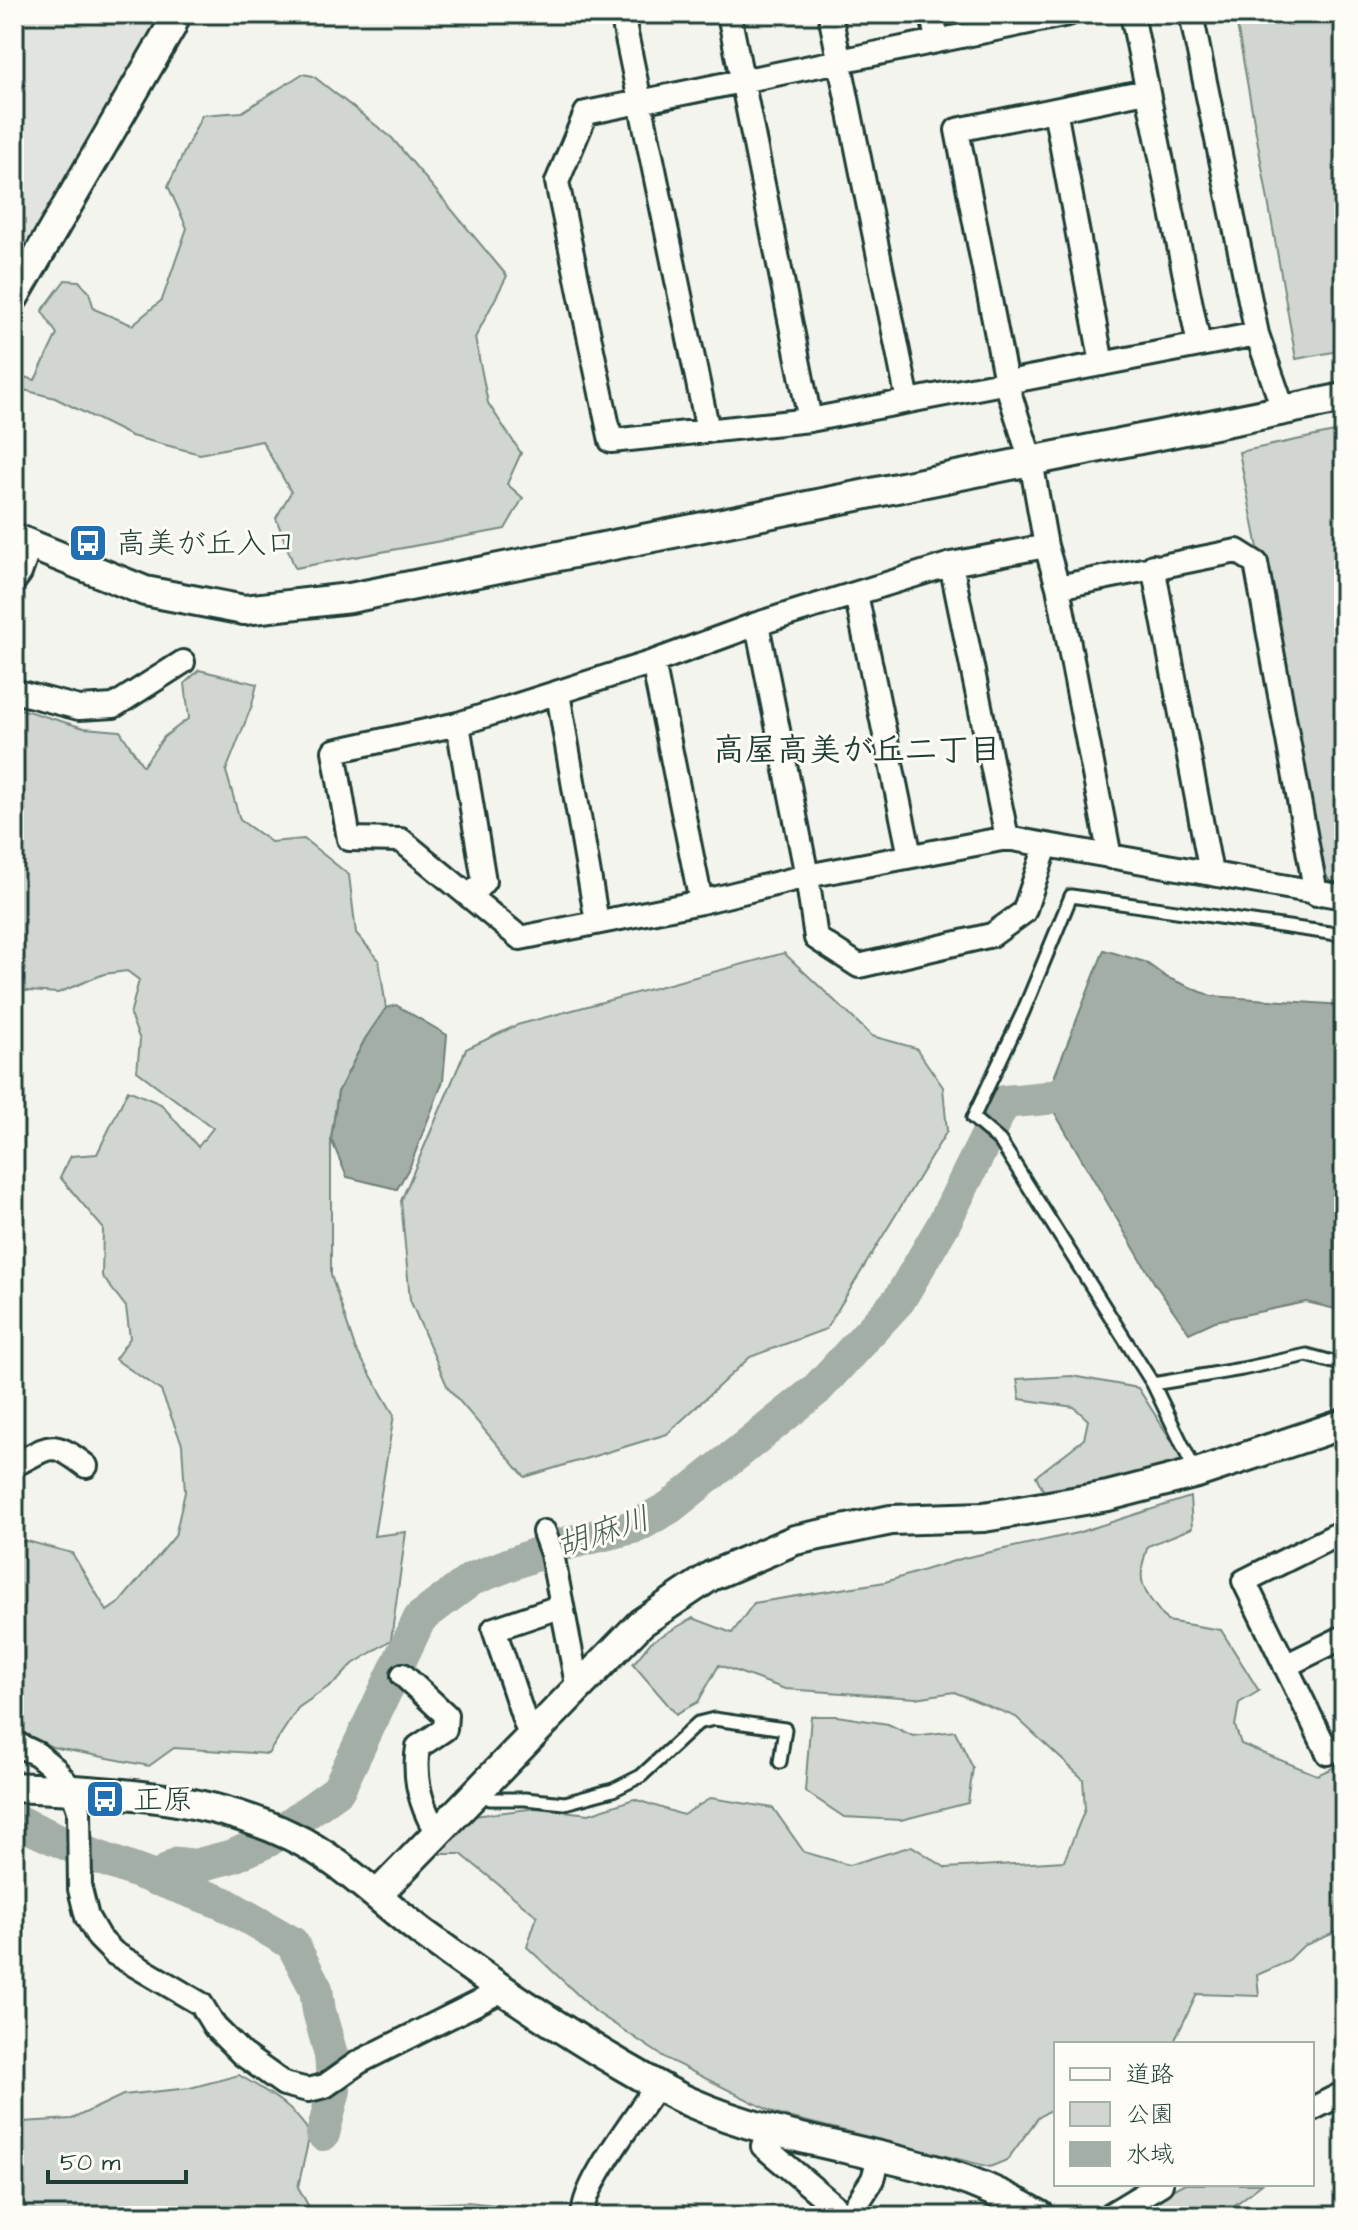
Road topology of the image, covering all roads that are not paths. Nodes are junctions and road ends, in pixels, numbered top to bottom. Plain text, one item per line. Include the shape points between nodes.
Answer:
1 (176, 14) edge
2 (622, 14) edge
3 (729, 14) edge
4 (830, 14) edge
5 (932, 14) edge
6 (1068, 14) edge
7 (1132, 14) edge
8 (1191, 14) edge
9 (1034, 17) edge
10 (937, 41) junction
11 (839, 61) junction
12 (742, 81) junction
13 (1146, 91) junction
14 (640, 101) junction
15 (1055, 110) junction
16 (14, 297) edge
17 (1257, 334) junction
18 (1199, 345) junction
19 (1102, 364) junction
20 (1006, 382) junction
21 (1344, 398) edge
22 (908, 401) junction
23 (1283, 409) junction
24 (810, 420) junction
25 (708, 431) junction
26 (1031, 461) junction
27 (22, 541) edge
28 (1046, 546) junction
29 (951, 564) junction
30 (1153, 566) junction
31 (14, 581) edge
32 (1058, 587) junction
33 (856, 594) junction
34 (757, 624) junction
35 (183, 662) dead end
36 (653, 662) junction
37 (14, 691) edge
38 (558, 693) junction
39 (458, 724) junction
40 (1007, 838) junction
41 (1046, 846) junction
42 (910, 856) junction
43 (1110, 857) junction
44 (1211, 873) junction
45 (807, 876) junction
46 (1316, 894) junction
47 (470, 897) junction
48 (1344, 897) edge
49 (701, 902) junction
50 (597, 922) junction
51 (1344, 935) edge
52 (1344, 1365) edge
53 (1153, 1384) junction
54 (1344, 1424) edge
55 (14, 1465) edge
56 (86, 1466) dead end
57 (1197, 1473) junction
58 (1344, 1531) edge
59 (544, 1532) dead end
60 (562, 1606) junction
61 (1344, 1637) edge
62 (1285, 1666) junction
63 (403, 1675) dead end
64 (582, 1686) junction
65 (534, 1734) junction
66 (14, 1743) edge
67 (1344, 1745) edge
68 (780, 1762) dead end
69 (14, 1787) edge
70 (72, 1790) junction
71 (479, 1790) junction
72 (437, 1833) junction
73 (378, 1894) junction
74 (498, 1985) junction
75 (657, 2085) junction
76 (1344, 2093) edge
77 (1314, 2108) edge
78 (768, 2131) junction
79 (879, 2158) junction
80 (1158, 2186) edge
81 (584, 2216) edge
82 (847, 2216) edge
83 (1041, 2216) edge
84 (1108, 2216) edge

1 - 16 street
2 - 14 street
3 - 12 street
4 - 11 street
5 - 10 street
6 - 9 street
7 - 13 street
8 - 17 street
9 - 10 street
10 - 11 street
11 - 12 street
11 - 22 street
12 - 14 street
12 - 24 street
13 - 15 street
13 - 18 street
14 - 25 street
14 - 25 street via 586,113 557,182 611,441
15 - 19 street
15 - 20 street via 957,130
17 - 18 street
17 - 23 street
18 - 19 street
19 - 20 street
20 - 22 street
20 - 26 street
21 - 23 street
22 - 24 street
23 - 26 street
24 - 25 street
26 - 27 street via 350,598 244,610 145,591
26 - 28 street
27 - 31 street via 20,573
28 - 29 street
28 - 32 street
29 - 33 street
29 - 40 street
30 - 32 street
30 - 44 street
30 - 46 street via 1237,551 1256,563
32 - 43 street
33 - 34 street
33 - 42 street
34 - 36 street
34 - 45 street
35 - 37 street via 114,706 79,708
36 - 38 street
36 - 49 street
38 - 39 street
38 - 50 street
39 - 47 street via 484,881
39 - 47 street via 334,751 349,839 401,840
40 - 41 street
40 - 42 street
41 - 43 street
41 - 45 street via 1024,912 992,935 859,966 816,938
42 - 45 street
43 - 44 street
44 - 46 street
45 - 49 street
46 - 48 street
47 - 50 street via 520,938
49 - 50 street
51 - 53 lane via 1071,896 973,1118 1000,1141
52 - 53 lane via 1307,1355
53 - 57 lane
54 - 57 street
55 - 56 street via 45,1449 63,1448
57 - 64 street via 1108,1496 984,1517 891,1520 795,1540 711,1576 641,1623
58 - 62 street via 1244,1581
59 - 60 street
60 - 64 street via 576,1679
60 - 65 street via 494,1629 526,1725
61 - 62 street
62 - 67 street via 1328,1753
63 - 72 street via 446,1715 445,1729 418,1747 415,1766 424,1812
64 - 65 street
65 - 71 street
66 - 70 street via 37,1754
68 - 71 lane via 785,1729 714,1719 698,1723 641,1776 613,1790 565,1803 490,1799
69 - 70 street
70 - 73 street via 182,1801 268,1826 293,1836
70 - 74 street via 79,1810 80,1889 99,1938 114,1953 201,2004 242,2054 284,2084 308,2090 325,2086 359,2062 493,1995
71 - 72 street
72 - 73 street
73 - 74 street via 425,1935
74 - 75 street
75 - 78 street
75 - 81 street via 588,2189
76 - 77 street
78 - 79 street
78 - 82 street via 763,2146
79 - 82 street via 873,2179
79 - 83 street via 948,2174
80 - 84 street

